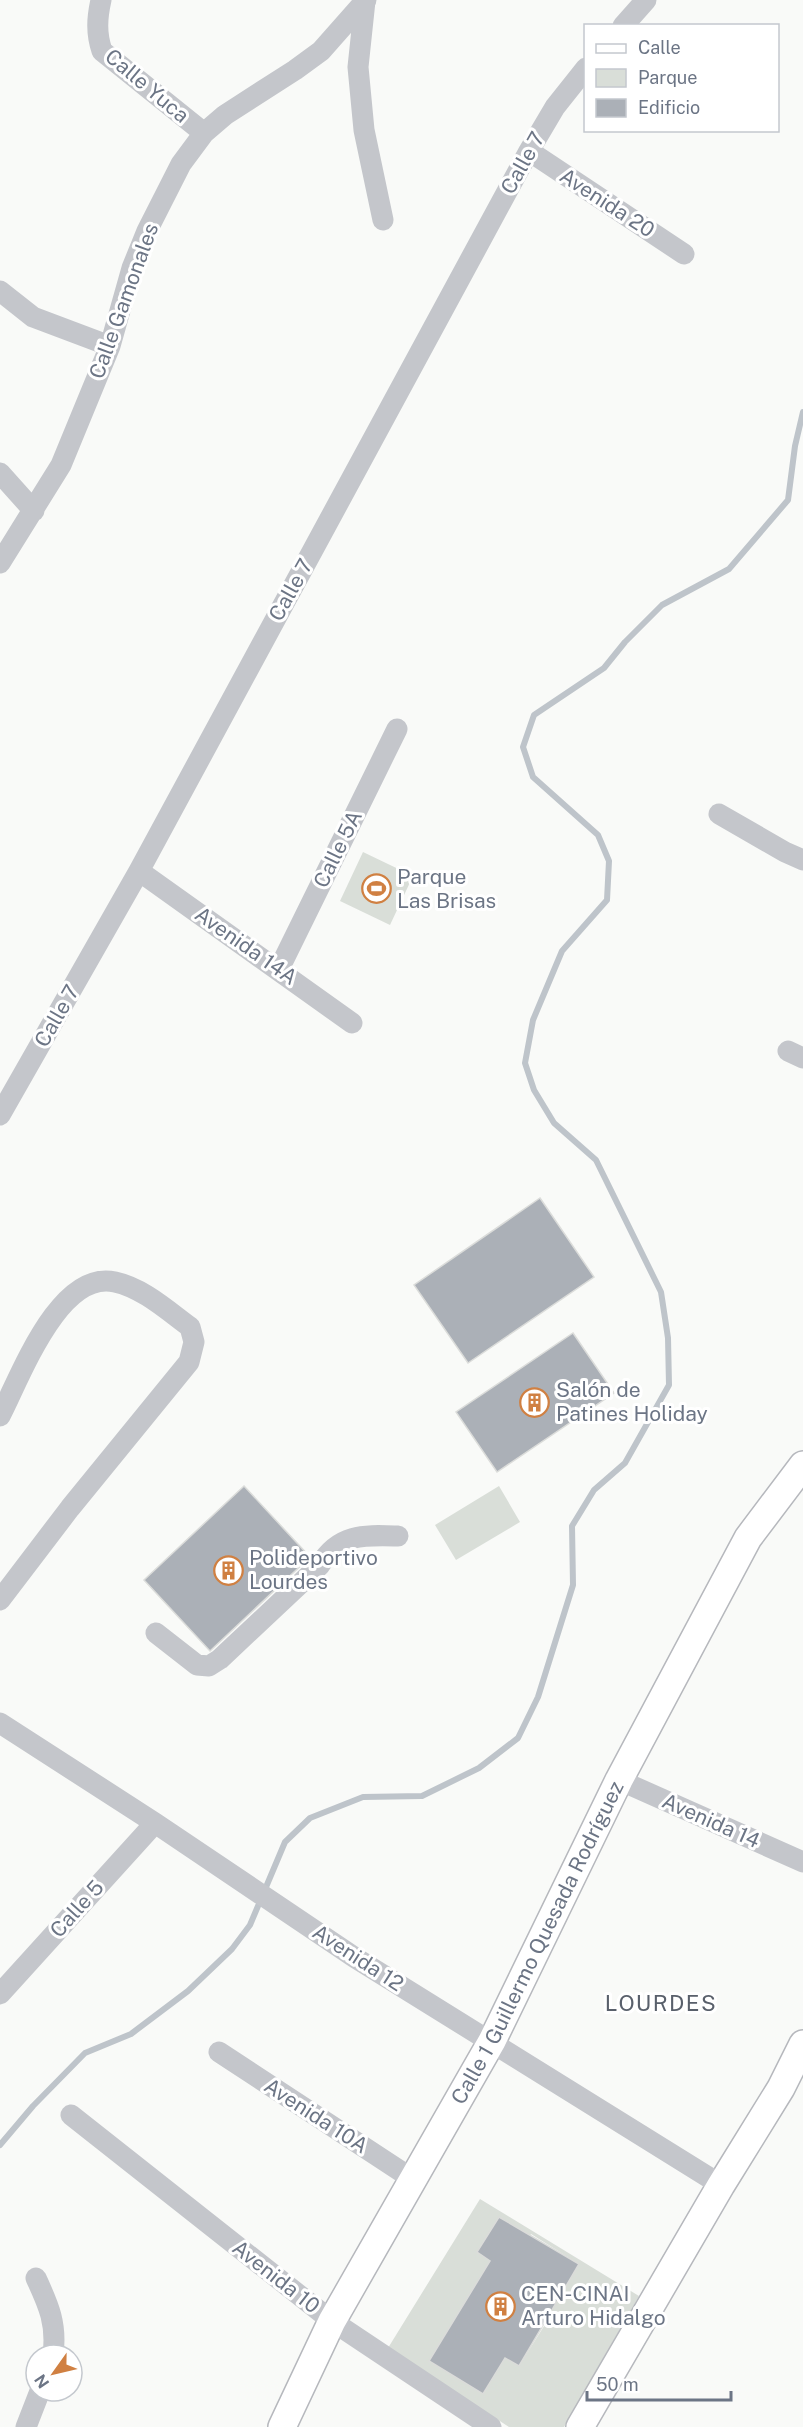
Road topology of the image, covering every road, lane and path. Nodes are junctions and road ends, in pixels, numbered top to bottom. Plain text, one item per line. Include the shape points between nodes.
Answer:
1 (101, 0) edge
2 (646, 0) edge
3 (366, 1) edge
4 (625, 24) edge
5 (584, 69) edge
6 (204, 133) junction
7 (529, 152) junction
8 (383, 220) dead end
9 (684, 254) dead end
10 (0, 291) edge
11 (110, 346) junction
12 (0, 473) edge
13 (34, 511) junction
14 (0, 563) edge
15 (397, 729) dead end
16 (719, 814) dead end
17 (803, 860) edge
18 (139, 871) junction
19 (279, 969) junction
20 (352, 1023) dead end
21 (0, 1115) edge
22 (0, 1416) edge
23 (803, 1465) edge
24 (398, 1536) dead end
25 (0, 1600) edge
26 (156, 1633) dead end
27 (0, 1723) edge
28 (619, 1780) junction
29 (155, 1823) junction
30 (803, 1862) edge
31 (0, 1994) edge
32 (492, 2041) junction
33 (803, 2044) edge
34 (219, 2052) dead end
35 (71, 2115) dead end
36 (414, 2180) junction
37 (721, 2185) junction
38 (36, 2278) dead end
39 (332, 2320) junction
40 (55, 2343) edge
41 (35, 2403) edge
42 (26, 2427) edge
43 (282, 2427) edge
44 (490, 2427) edge
45 (580, 2427) edge

1 - 6 street, Calle Yuca via 97,37 102,51
2 - 4 street
3 - 6 street, Calle Gamonales via 321,51
3 - 8 street via 358,67 364,130
5 - 7 street, Calle 7 via 555,107
6 - 11 street, Calle Gamonales via 181,164 147,231
7 - 9 street, Avenida 20
7 - 18 street, Calle 7
10 - 11 street via 33,317
11 - 13 street, Calle Gamonales via 61,465
12 - 13 street
13 - 14 street, Calle Gamonales
15 - 19 street, Calle 5A
16 - 17 street
18 - 19 street, Avenida 14A
18 - 21 street, Calle 7
19 - 20 street, Avenida 14A
22 - 25 street via 27,1357 74,1293 89,1283 113,1281 131,1287 190,1327 194,1342 189,1362
23 - 28 main road, Calle 1 Guillermo Quesada Rodríguez via 748,1538
24 - 26 street via 364,1535 338,1544 312,1573 209,1666 197,1665
27 - 29 street, Avenida 12
28 - 30 street, Avenida 14
28 - 32 main road, Calle 1 Guillermo Quesada Rodríguez
29 - 31 street, Calle 5
29 - 32 street, Avenida 12 via 354,1957
32 - 36 main road, Calle 1 Guillermo Quesada Rodríguez
32 - 37 street, Avenida 12
33 - 37 main road via 781,2088
34 - 36 street, Avenida 10A
35 - 39 street, Avenida 10
36 - 39 main road, Calle 1 Guillermo Quesada Rodríguez
37 - 45 main road
38 - 40 street via 48,2305
39 - 43 main road, Calle 1 Guillermo Quesada Rodríguez
39 - 44 street, Avenida 10
41 - 42 street

